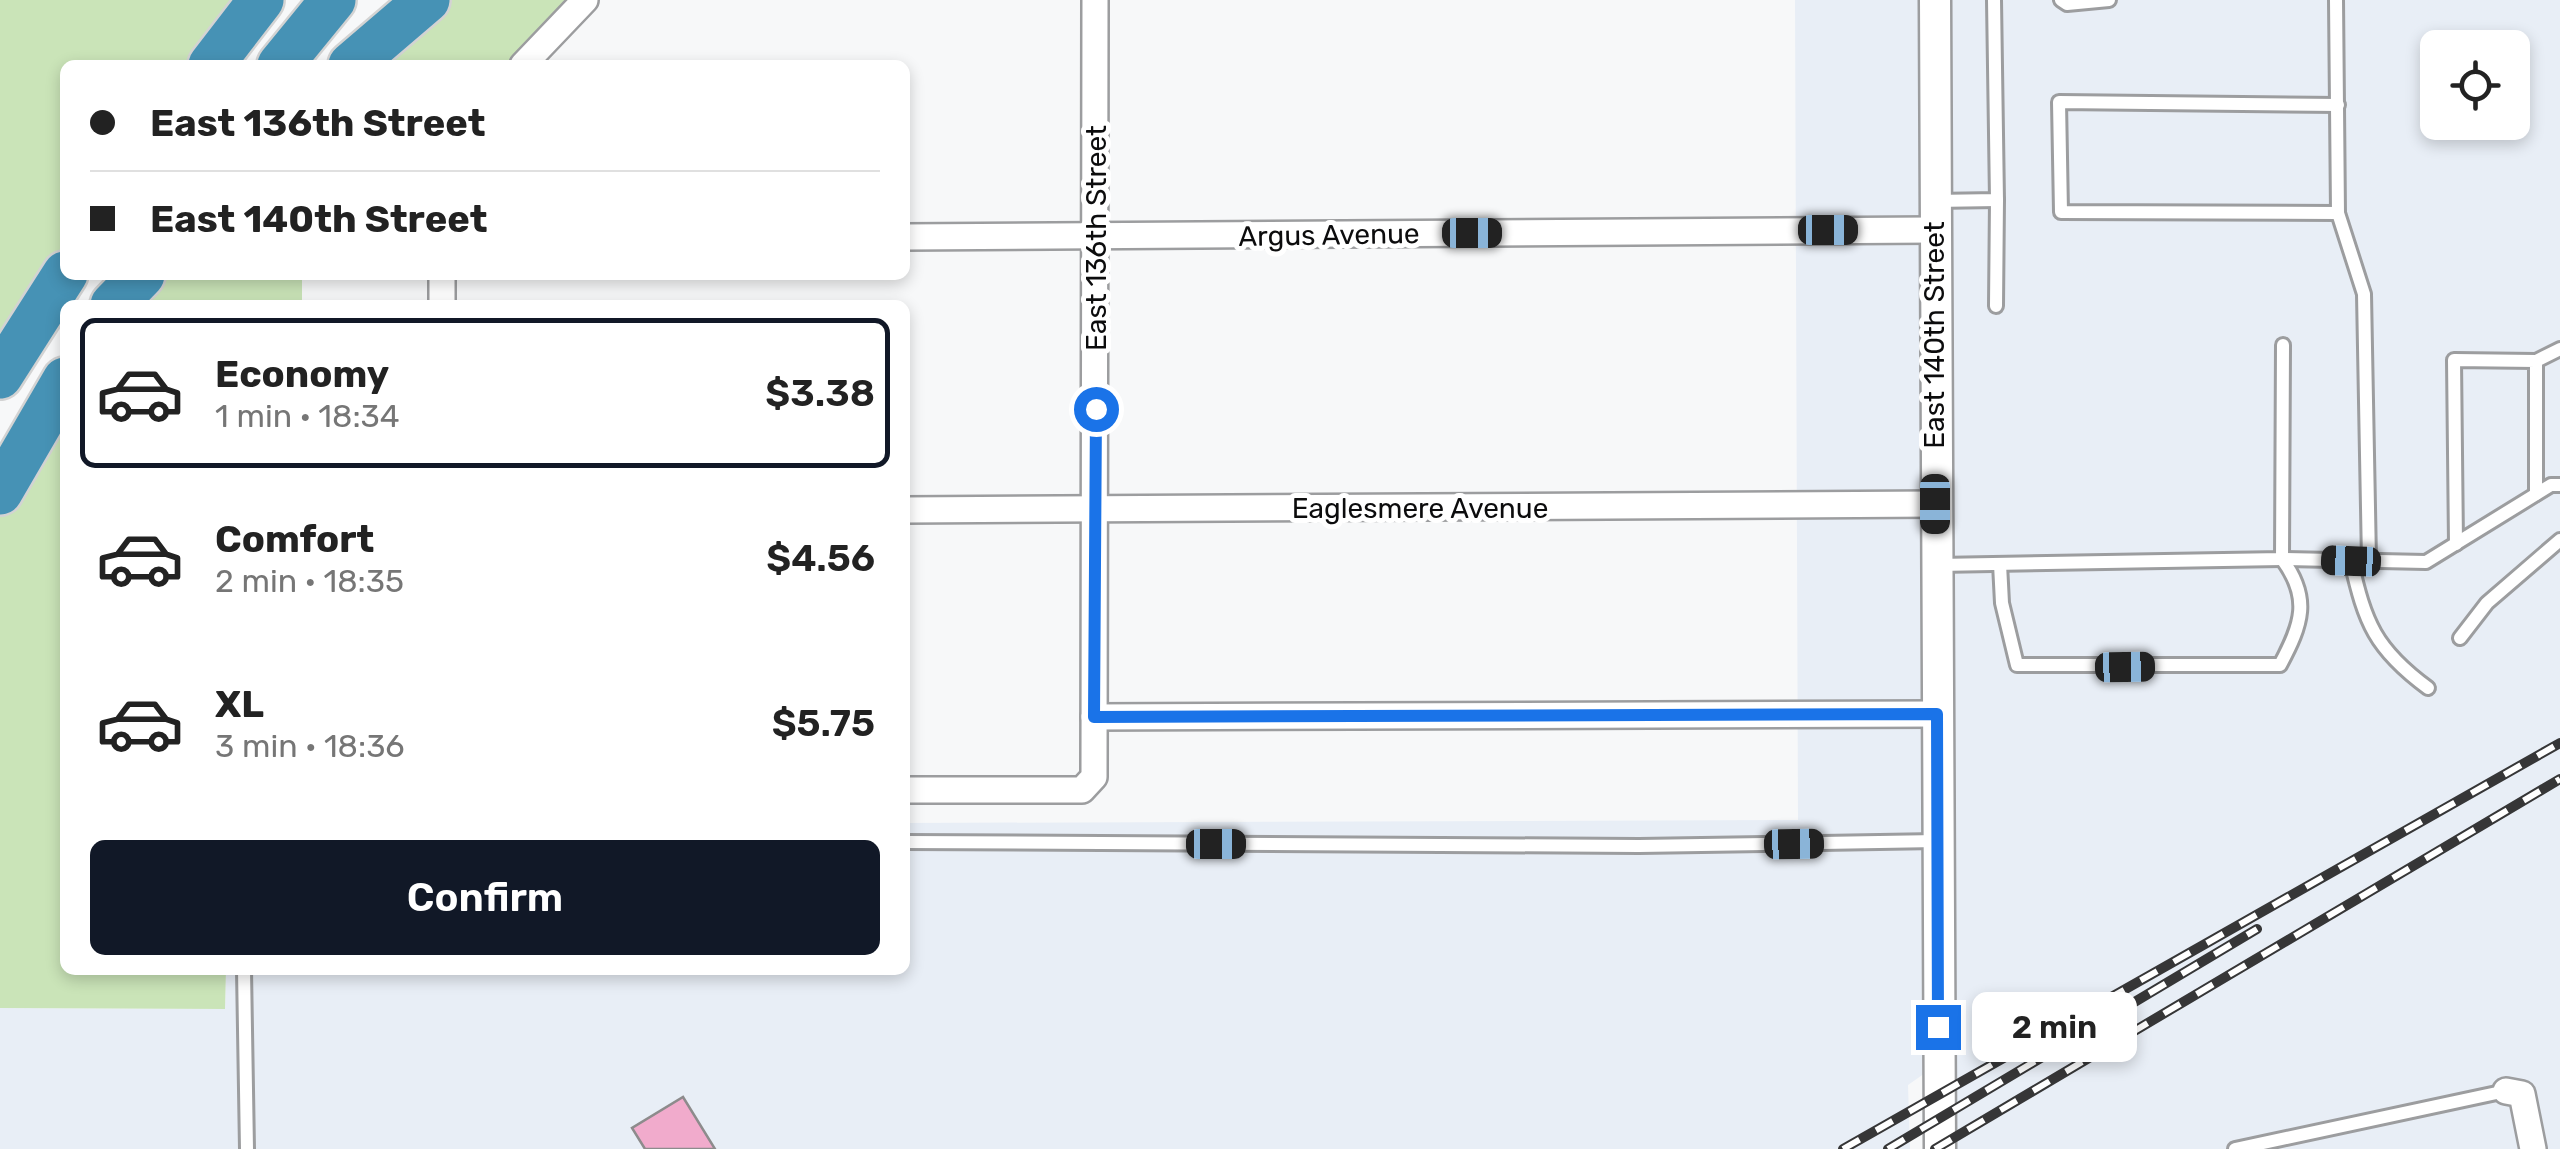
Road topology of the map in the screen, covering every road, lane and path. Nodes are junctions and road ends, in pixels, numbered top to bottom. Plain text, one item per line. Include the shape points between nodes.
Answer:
1 (261, 0) edge
2 (333, 0) edge
3 (427, 0) edge
4 (584, 0) edge
5 (1096, 0) edge
6 (1935, 0) edge
7 (1994, 0) edge
8 (2061, 0) edge
9 (2109, 0) edge
10 (2336, 0) edge
11 (215, 60) edge
12 (284, 60) edge
13 (357, 60) edge
14 (528, 60) edge
15 (2338, 104) junction
16 (1997, 200) junction
17 (2338, 213) junction
18 (1933, 215) junction
19 (910, 236) edge
20 (1096, 236) junction
21 (61, 280) edge
22 (137, 280) edge
23 (117, 300) edge
24 (1996, 306) dead end
25 (2283, 345) dead end
26 (2560, 348) edge
27 (2536, 362) junction
28 (0, 376) edge
29 (60, 389) edge
30 (2560, 485) edge
31 (0, 492) edge
32 (2536, 494) junction
33 (1935, 504) junction
34 (910, 510) edge
35 (1095, 510) junction
36 (2560, 540) edge
37 (2456, 544) junction
38 (2282, 559) junction
39 (2351, 561) junction
40 (2369, 561) junction
41 (2000, 564) junction
42 (1936, 565) junction
43 (2460, 638) dead end
44 (2428, 688) dead end
45 (1937, 714) junction
46 (1094, 717) junction
47 (910, 790) edge
48 (910, 842) edge
49 (1937, 842) junction
50 (244, 975) edge
51 (2506, 1092) joint
52 (247, 1149) edge
53 (1940, 1149) edge
54 (2235, 1149) edge
55 (2533, 1149) edge

1 - 11 highway
2 - 12 highway
3 - 13 highway
4 - 14 street
5 - 20 street, East 136th Street
6 - 18 street, East 140th Street
7 - 16 lane
8 - 9 lane
10 - 15 lane
15 - 17 lane
15 - 17 lane via 2060,102 2061,212
16 - 18 lane
16 - 24 lane
17 - 40 lane via 2364,294
18 - 20 street, Argus Avenue
18 - 33 street, East 140th Street
19 - 20 street, Argus Avenue
20 - 35 street, East 136th Street
21 - 28 highway
22 - 23 highway
25 - 38 lane
26 - 27 lane
27 - 32 lane
27 - 37 lane via 2454,360
29 - 31 highway
30 - 32 lane
32 - 37 lane
33 - 35 street, Eaglesmere Avenue
33 - 42 street, East 140th Street
34 - 35 street, Eaglesmere Avenue
35 - 46 street, East 136th Street
36 - 43 lane via 2487,603
37 - 40 lane via 2426,562
38 - 39 lane
38 - 41 lane
38 - 41 lane via 2300,583 2300,613 2280,665 2017,665
39 - 40 lane
39 - 44 lane via 2372,636
41 - 42 lane
42 - 45 street, East 140th Street
45 - 46 street
45 - 49 street, East 140th Street
46 - 47 street, East 136th Street via 1094,777 1082,790
48 - 49 lane
49 - 53 street, East 140th Street
50 - 52 lane
51 - 54 lane
51 - 55 street via 2522,1094

